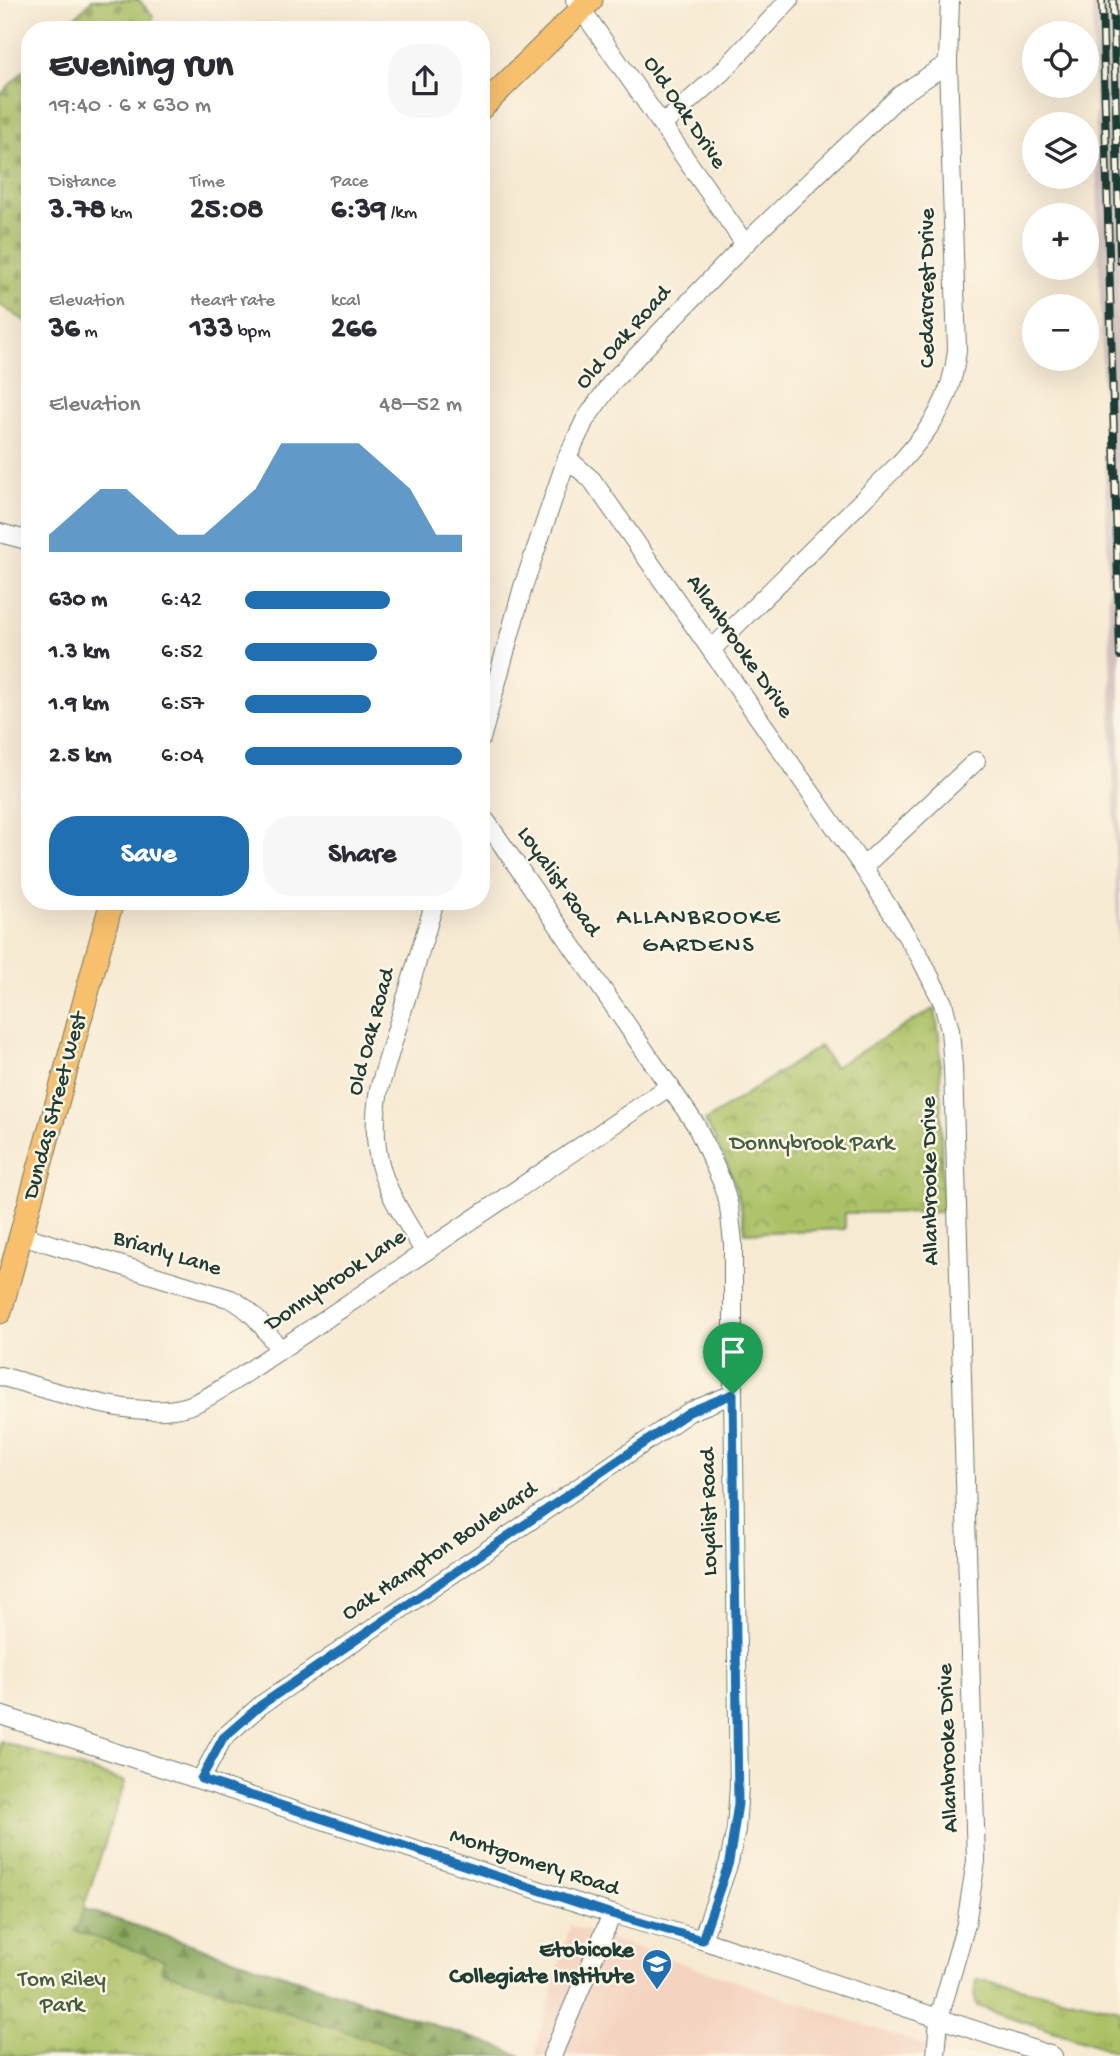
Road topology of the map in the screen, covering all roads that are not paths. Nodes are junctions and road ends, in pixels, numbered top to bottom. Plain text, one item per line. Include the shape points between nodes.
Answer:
1 (789, 0) edge
2 (950, 0) edge
3 (583, 3) edge
4 (948, 63) junction
5 (490, 99) edge
6 (662, 125) junction
7 (745, 244) junction
8 (567, 458) junction
9 (0, 533) edge
10 (21, 539) edge
11 (711, 650) junction
12 (490, 706) edge
13 (976, 761) dead end
14 (490, 827) edge
15 (863, 867) junction
16 (110, 910) edge
17 (432, 910) edge
18 (670, 1086) junction
19 (21, 1235) junction
20 (424, 1251) junction
21 (0, 1312) edge
22 (279, 1349) junction
23 (0, 1376) edge
24 (733, 1394) junction
25 (0, 1714) edge
26 (201, 1779) junction
27 (612, 1914) junction
28 (702, 1940) junction
29 (939, 2018) junction
30 (552, 2056) edge
31 (936, 2056) edge
32 (1053, 2056) edge

1 - 6 street via 722,72
2 - 4 street, Cedarcrest Drive
3 - 5 main road
3 - 6 street, Old Oak Drive
4 - 7 street, Old Oak Road via 899,96
4 - 11 street, Cedarcrest Drive via 957,350 955,373 945,399 924,436 898,465
6 - 7 street, Old Oak Drive
7 - 8 street, Old Oak Road via 612,382 585,420
8 - 11 street, Allanbrooke Drive via 592,480
8 - 12 street, Old Oak Road via 523,587
9 - 10 street
11 - 15 street, Allanbrooke Drive
13 - 15 street
14 - 18 street, Loyalist Road
15 - 29 street, Allanbrooke Drive via 933,980 950,1030 953,1067 976,1861 966,1924
16 - 19 main road, Dundas Street West
17 - 20 street, Old Oak Road via 379,1089 375,1117 380,1171
18 - 20 street, Donnybrook Lane
18 - 24 street, Loyalist Road via 706,1144 729,1207
19 - 21 main road, Dundas Street West
19 - 22 street, Briarly Lane via 231,1299 255,1315
20 - 22 street, Donnybrook Lane
22 - 23 street, Donnybrook Lane via 209,1396 169,1410 126,1409
24 - 26 street, Oak Hampton Boulevard via 689,1412 261,1705 223,1738
24 - 28 street, Loyalist Road via 738,1804 729,1862
25 - 26 street, Montgomery Road
26 - 27 street, Montgomery Road
27 - 28 street, Montgomery Road
27 - 30 street
28 - 29 street, Montgomery Road
29 - 31 street, Allanbrooke Drive
29 - 32 street, Montgomery Road

